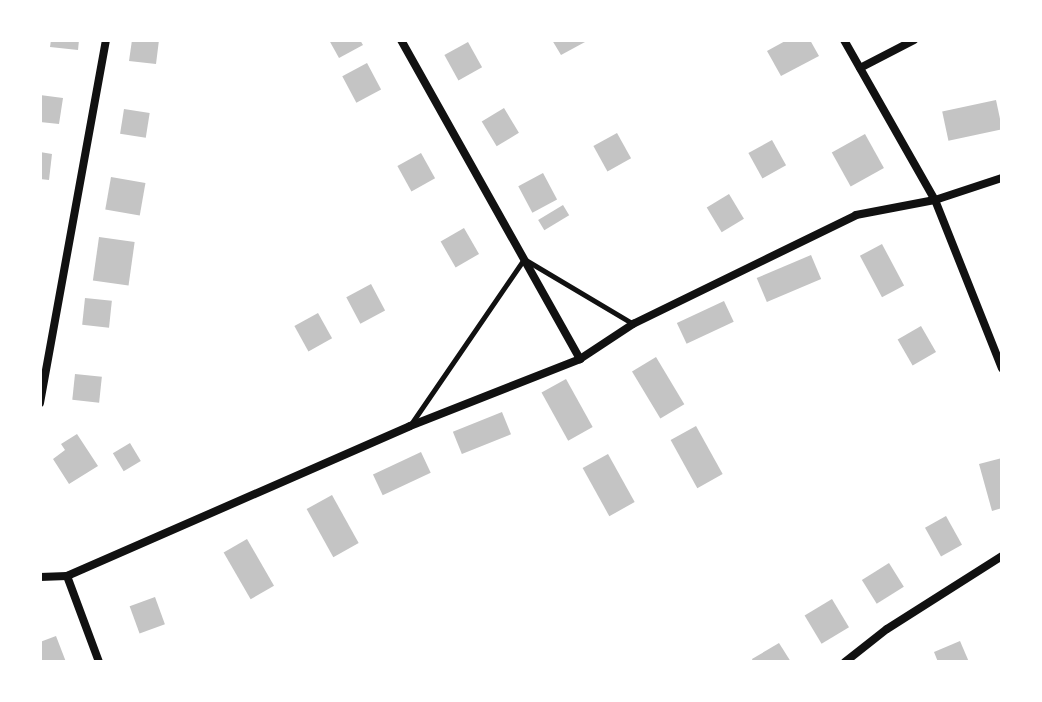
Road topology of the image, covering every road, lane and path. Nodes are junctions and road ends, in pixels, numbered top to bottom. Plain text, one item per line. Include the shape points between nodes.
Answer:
1 (106, 40) edge
2 (401, 40) edge
3 (844, 40) edge
4 (914, 40) edge
5 (860, 68) junction
6 (1002, 178) edge
7 (935, 200) junction
8 (524, 259) junction
9 (633, 324) junction
10 (580, 359) junction
11 (1002, 368) edge
12 (40, 403) edge
13 (410, 426) junction
14 (1002, 556) edge
15 (67, 576) junction
16 (40, 577) edge
17 (99, 662) edge
18 (845, 662) edge

1 - 12 street
2 - 8 street
3 - 5 street
4 - 5 street
5 - 7 street
6 - 7 street
7 - 9 street via 856,215
7 - 11 street
8 - 9 lane
8 - 10 street
8 - 13 lane
9 - 10 street
10 - 13 street
13 - 15 street
14 - 18 street
15 - 16 street
15 - 17 street

